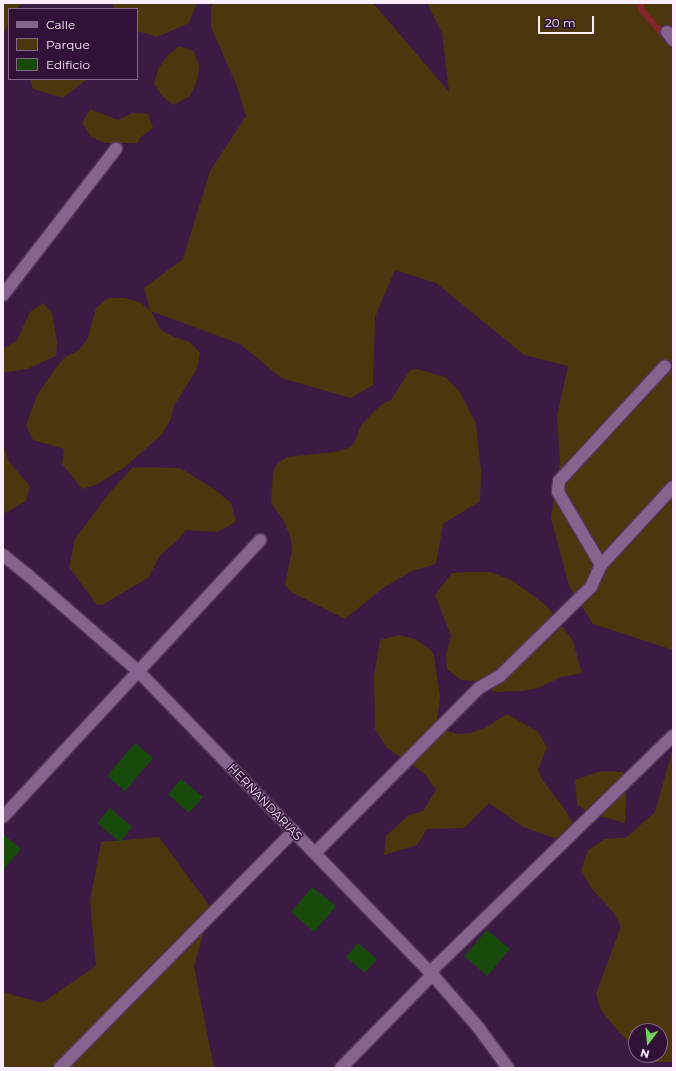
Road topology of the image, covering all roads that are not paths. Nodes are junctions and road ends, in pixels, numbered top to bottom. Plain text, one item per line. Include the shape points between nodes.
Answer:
1 (116, 149) dead end
2 (3, 295) edge
3 (665, 366) dead end
4 (673, 487) edge
5 (260, 540) dead end
6 (3, 555) edge
7 (601, 565) junction
8 (138, 671) junction
9 (673, 736) edge
10 (3, 817) edge
11 (294, 831) junction
12 (315, 853) junction
13 (432, 973) junction
14 (60, 1068) edge
15 (341, 1068) edge
16 (508, 1068) edge

1 - 2 street
3 - 7 street via 559,481 558,492
4 - 7 street
5 - 8 street
6 - 8 street, HERNANDARIAS
7 - 12 street via 591,587 500,676 479,688
8 - 10 street
8 - 11 street, HERNANDARIAS
9 - 13 street
11 - 12 street, HERNANDARIAS
11 - 14 street
12 - 13 street, HERNANDARIAS
13 - 15 street
13 - 16 street, HERNANDARIAS via 478,1026

